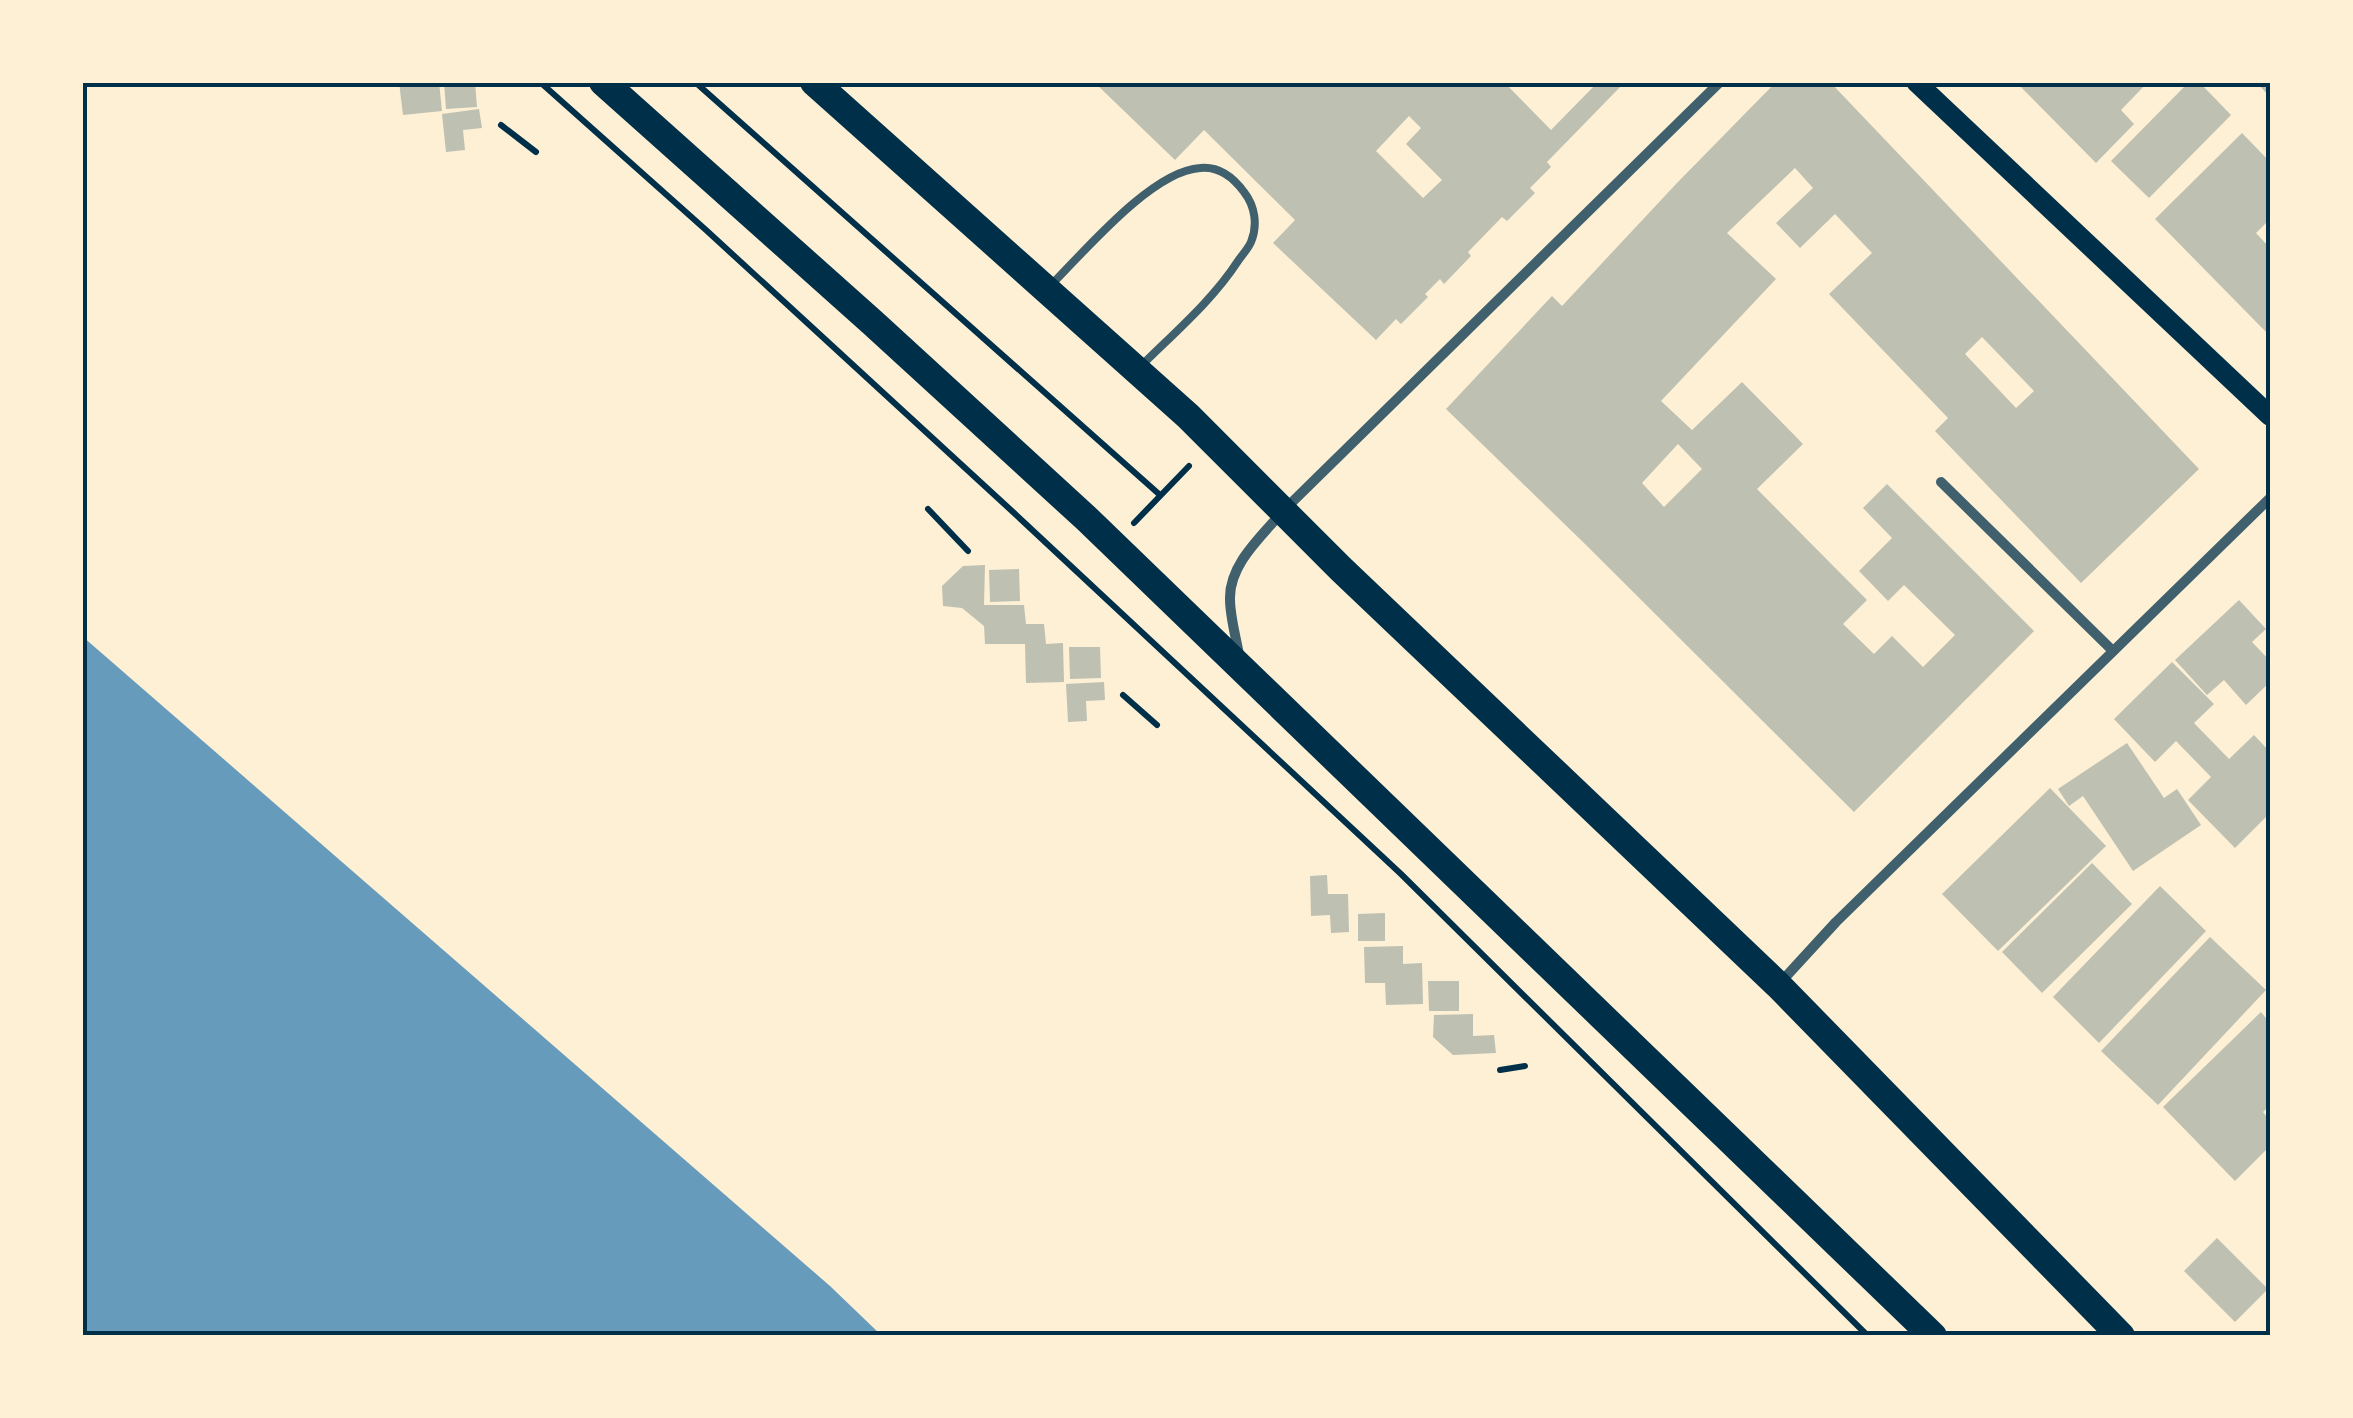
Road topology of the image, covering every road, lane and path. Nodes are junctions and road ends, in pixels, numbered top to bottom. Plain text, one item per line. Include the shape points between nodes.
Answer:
1 (540, 82) edge
2 (603, 82) edge
3 (695, 82) edge
4 (814, 82) edge
5 (1720, 82) edge
6 (1916, 82) edge
7 (502, 125) dead end
8 (536, 152) dead end
9 (1046, 290) junction
10 (1137, 371) junction
11 (2270, 416) edge
12 (1189, 466) dead end
13 (1941, 482) dead end
14 (1160, 495) junction
15 (2270, 498) edge
16 (928, 509) dead end
17 (1282, 511) junction
18 (1133, 524) dead end
19 (968, 551) dead end
20 (2113, 651) junction
21 (1241, 667) junction
22 (1123, 695) dead end
23 (1157, 725) dead end
24 (1778, 985) junction
25 (1525, 1066) dead end
26 (1500, 1070) dead end
27 (1933, 1335) edge
28 (1868, 1336) edge
29 (1986, 1336) edge
30 (2121, 1336) edge

1 - 28 path via 1401,874
2 - 21 highway via 1073,506
3 - 14 path
4 - 9 highway
5 - 17 street
6 - 11 main road
7 - 8 path
9 - 10 highway
9 - 10 lane via 1138,199 1173,176 1199,168 1220,170 1236,181 1256,220 1252,242 1223,284
10 - 17 highway
12 - 14 path
13 - 20 street
14 - 18 path
15 - 20 street
16 - 19 path
17 - 21 street via 1234,576 1229,598
17 - 24 highway
20 - 24 street
21 - 27 highway
22 - 23 path
24 - 30 highway
25 - 26 path
27 - 29 lane

